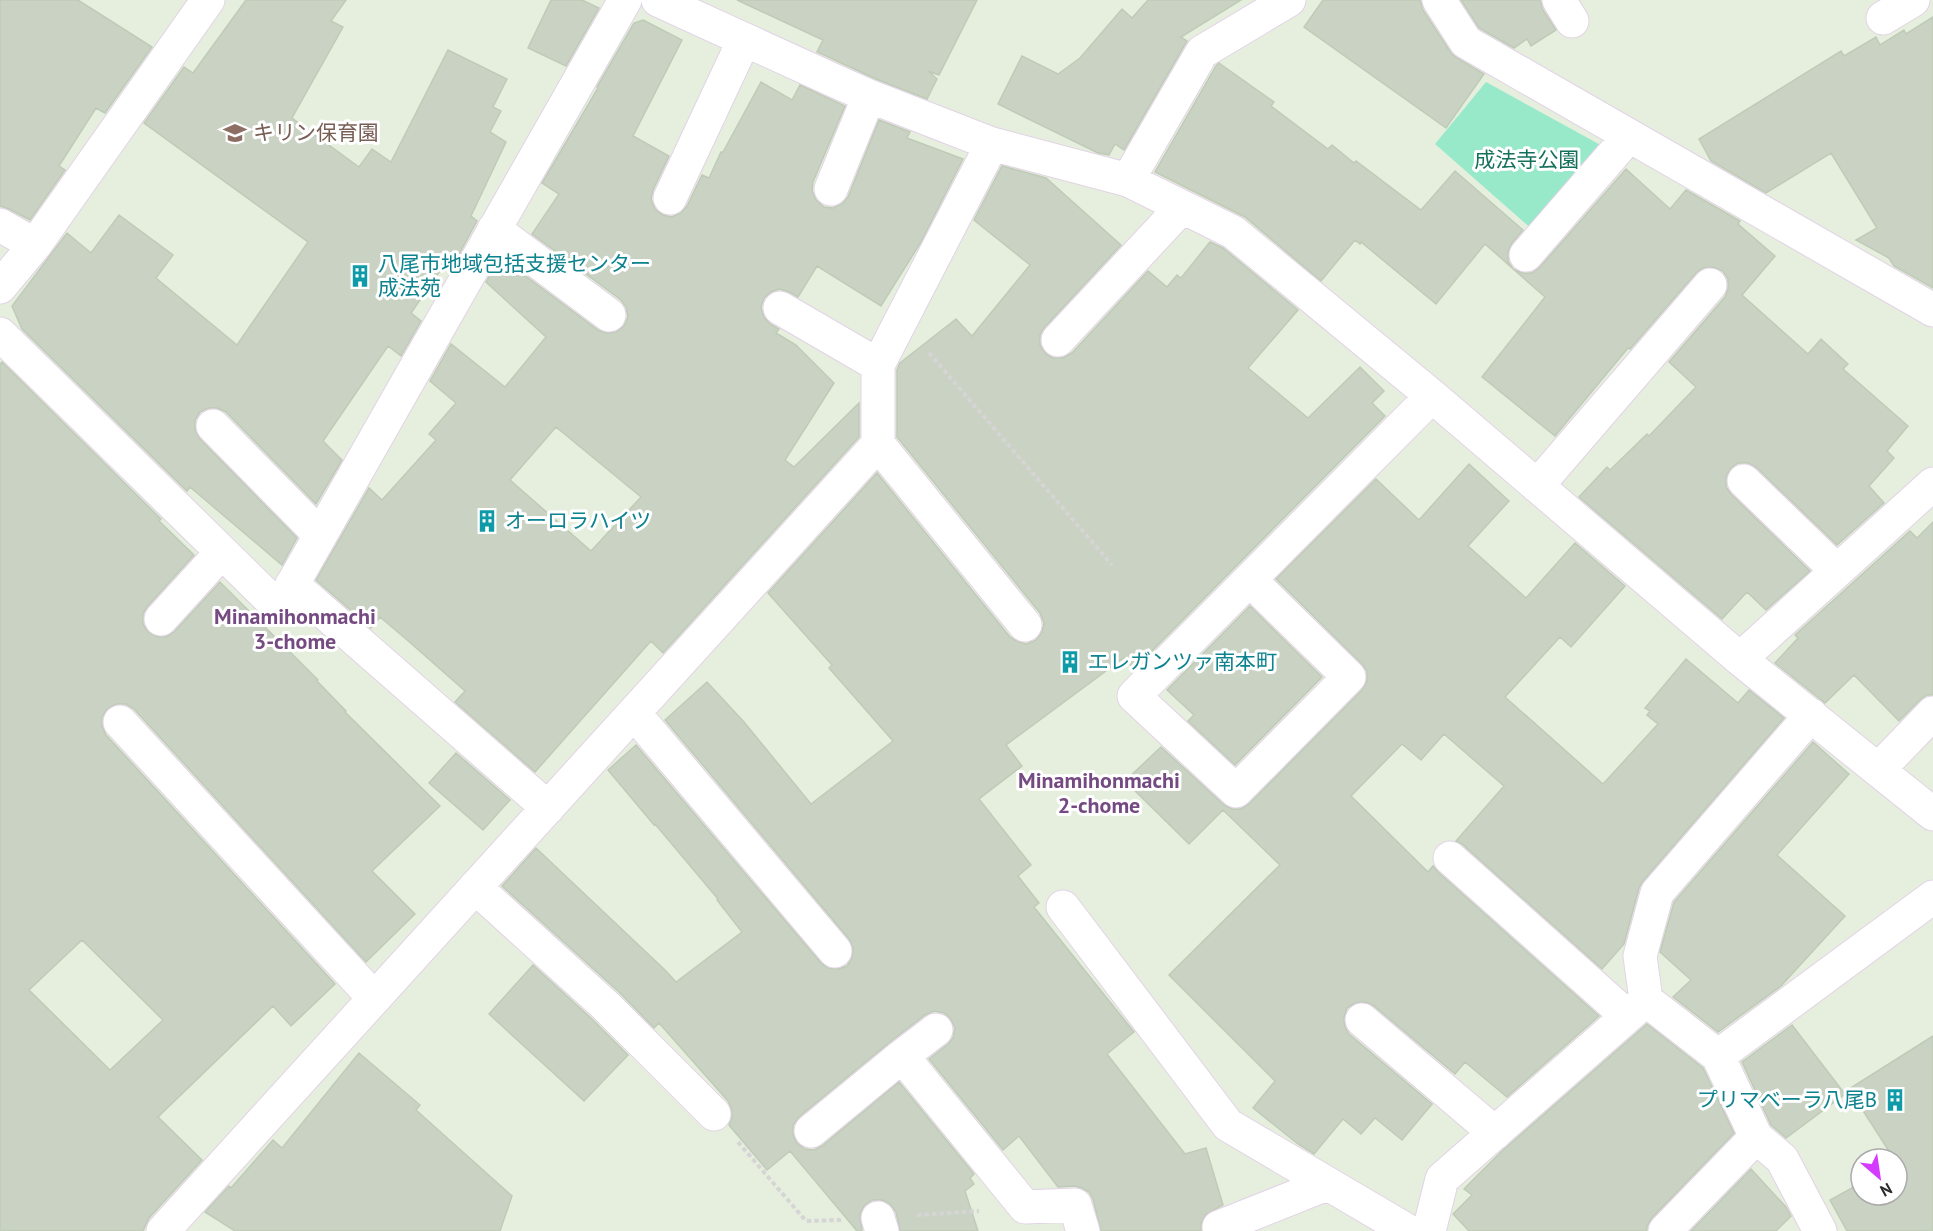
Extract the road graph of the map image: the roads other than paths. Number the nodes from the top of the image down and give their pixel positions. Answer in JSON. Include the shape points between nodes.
{"nodes":[{"id":1,"x":208,"y":0,"type":"edge"},
{"id":2,"x":625,"y":0,"type":"edge"},
{"id":3,"x":658,"y":0,"type":"edge"},
{"id":4,"x":1289,"y":0,"type":"edge"},
{"id":5,"x":1438,"y":0,"type":"edge"},
{"id":6,"x":1914,"y":0,"type":"edge"},
{"id":7,"x":1883,"y":18,"type":"dead end"},
{"id":8,"x":744,"y":40,"type":"junction"},
{"id":9,"x":869,"y":96,"type":"junction"},
{"id":10,"x":1629,"y":136,"type":"junction"},
{"id":11,"x":992,"y":144,"type":"junction"},
{"id":12,"x":1128,"y":180,"type":"junction"},
{"id":13,"x":831,"y":189,"type":"dead end"},
{"id":14,"x":670,"y":198,"type":"dead end"},
{"id":15,"x":1182,"y":207,"type":"junction"},
{"id":16,"x":0,"y":225,"type":"edge"},
{"id":17,"x":494,"y":229,"type":"junction"},
{"id":18,"x":35,"y":245,"type":"junction"},
{"id":19,"x":1526,"y":255,"type":"dead end"},
{"id":20,"x":1710,"y":285,"type":"dead end"},
{"id":21,"x":0,"y":287,"type":"edge"},
{"id":22,"x":780,"y":308,"type":"dead end"},
{"id":23,"x":1933,"y":310,"type":"edge"},
{"id":24,"x":609,"y":315,"type":"dead end"},
{"id":25,"x":0,"y":334,"type":"edge"},
{"id":26,"x":1058,"y":340,"type":"dead end"},
{"id":27,"x":878,"y":365,"type":"junction"},
{"id":28,"x":1432,"y":396,"type":"junction"},
{"id":29,"x":213,"y":426,"type":"dead end"},
{"id":30,"x":878,"y":444,"type":"junction"},
{"id":31,"x":1744,"y":481,"type":"dead end"},
{"id":32,"x":1933,"y":484,"type":"edge"},
{"id":33,"x":1537,"y":486,"type":"junction"},
{"id":34,"x":320,"y":535,"type":"junction"},
{"id":35,"x":222,"y":552,"type":"junction"},
{"id":36,"x":1837,"y":571,"type":"junction"},
{"id":37,"x":1250,"y":580,"type":"junction"},
{"id":38,"x":292,"y":584,"type":"junction"},
{"id":39,"x":161,"y":619,"type":"dead end"},
{"id":40,"x":1025,"y":625,"type":"dead end"},
{"id":41,"x":1740,"y":659,"type":"junction"},
{"id":42,"x":634,"y":713,"type":"junction"},
{"id":43,"x":1933,"y":713,"type":"edge"},
{"id":44,"x":1811,"y":715,"type":"junction"},
{"id":45,"x":120,"y":722,"type":"dead end"},
{"id":46,"x":1878,"y":770,"type":"junction"},
{"id":47,"x":548,"y":808,"type":"junction"},
{"id":48,"x":1933,"y":814,"type":"edge"},
{"id":49,"x":1450,"y":858,"type":"dead end"},
{"id":50,"x":475,"y":887,"type":"junction"},
{"id":51,"x":1933,"y":897,"type":"edge"},
{"id":52,"x":1063,"y":907,"type":"dead end"},
{"id":53,"x":835,"y":951,"type":"dead end"},
{"id":54,"x":374,"y":998,"type":"junction"},
{"id":55,"x":1636,"y":1008,"type":"junction"},
{"id":56,"x":1362,"y":1020,"type":"dead end"},
{"id":57,"x":936,"y":1030,"type":"dead end"},
{"id":58,"x":902,"y":1056,"type":"junction"},
{"id":59,"x":1718,"y":1056,"type":"junction"},
{"id":60,"x":714,"y":1114,"type":"dead end"},
{"id":61,"x":811,"y":1131,"type":"dead end"},
{"id":62,"x":1495,"y":1132,"type":"junction"},
{"id":63,"x":1756,"y":1137,"type":"junction"},
{"id":64,"x":1327,"y":1184,"type":"junction"},
{"id":65,"x":176,"y":1227,"type":"edge"},
{"id":66,"x":1219,"y":1227,"type":"dead end"},
{"id":67,"x":1083,"y":1231,"type":"edge"},
{"id":68,"x":1408,"y":1231,"type":"edge"},
{"id":69,"x":1430,"y":1231,"type":"edge"},
{"id":70,"x":1665,"y":1231,"type":"edge"},
{"id":71,"x":1820,"y":1231,"type":"edge"}],
"edges":[{"from":1,"to":18,"type":"street"},
{"from":2,"to":17,"type":"street"},
{"from":3,"to":8,"type":"street"},
{"from":4,"to":12,"type":"street","via":[[1202,52]]},
{"from":5,"to":10,"type":"street","via":[[1466,42]]},
{"from":6,"to":7,"type":"street"},
{"from":8,"to":9,"type":"street"},
{"from":8,"to":14,"type":"street"},
{"from":9,"to":11,"type":"street"},
{"from":9,"to":13,"type":"street"},
{"from":10,"to":19,"type":"street"},
{"from":10,"to":23,"type":"street"},
{"from":11,"to":12,"type":"street"},
{"from":11,"to":27,"type":"street"},
{"from":12,"to":15,"type":"street"},
{"from":15,"to":26,"type":"street"},
{"from":15,"to":28,"type":"street","via":[[1233,232]]},
{"from":16,"to":18,"type":"street"},
{"from":17,"to":24,"type":"street"},
{"from":17,"to":34,"type":"street"},
{"from":18,"to":21,"type":"street"},
{"from":20,"to":33,"type":"street"},
{"from":22,"to":27,"type":"street"},
{"from":25,"to":35,"type":"street"},
{"from":27,"to":30,"type":"street"},
{"from":28,"to":33,"type":"street"},
{"from":28,"to":37,"type":"street"},
{"from":29,"to":34,"type":"street"},
{"from":30,"to":40,"type":"street"},
{"from":30,"to":42,"type":"street"},
{"from":31,"to":36,"type":"street"},
{"from":32,"to":36,"type":"street"},
{"from":33,"to":41,"type":"street"},
{"from":34,"to":38,"type":"street"},
{"from":35,"to":38,"type":"street","via":[[279,608]]},
{"from":35,"to":39,"type":"street"},
{"from":36,"to":41,"type":"street"},
{"from":37,"to":37,"type":"street","via":[[1134,696],[1236,791],[1348,677]]},
{"from":38,"to":47,"type":"street"},
{"from":41,"to":44,"type":"street"},
{"from":42,"to":47,"type":"street"},
{"from":42,"to":53,"type":"street"},
{"from":43,"to":46,"type":"street"},
{"from":44,"to":46,"type":"street"},
{"from":44,"to":55,"type":"street","via":[[1657,893],[1640,956]]},
{"from":45,"to":54,"type":"street"},
{"from":46,"to":48,"type":"street"},
{"from":47,"to":50,"type":"street"},
{"from":49,"to":55,"type":"street"},
{"from":50,"to":54,"type":"street"},
{"from":50,"to":60,"type":"street","via":[[606,1006]]},
{"from":51,"to":59,"type":"street"},
{"from":52,"to":64,"type":"street","via":[[1228,1125]]},
{"from":54,"to":65,"type":"street"},
{"from":55,"to":59,"type":"street"},
{"from":55,"to":62,"type":"street"},
{"from":56,"to":62,"type":"street"},
{"from":57,"to":58,"type":"street"},
{"from":58,"to":61,"type":"street"},
{"from":58,"to":67,"type":"street","via":[[1025,1207],[1075,1205]]},
{"from":59,"to":63,"type":"street"},
{"from":62,"to":69,"type":"street","via":[[1442,1179]]},
{"from":63,"to":70,"type":"street"},
{"from":63,"to":71,"type":"street","via":[[1782,1159]]},
{"from":64,"to":66,"type":"street"},
{"from":64,"to":68,"type":"street"}]}
